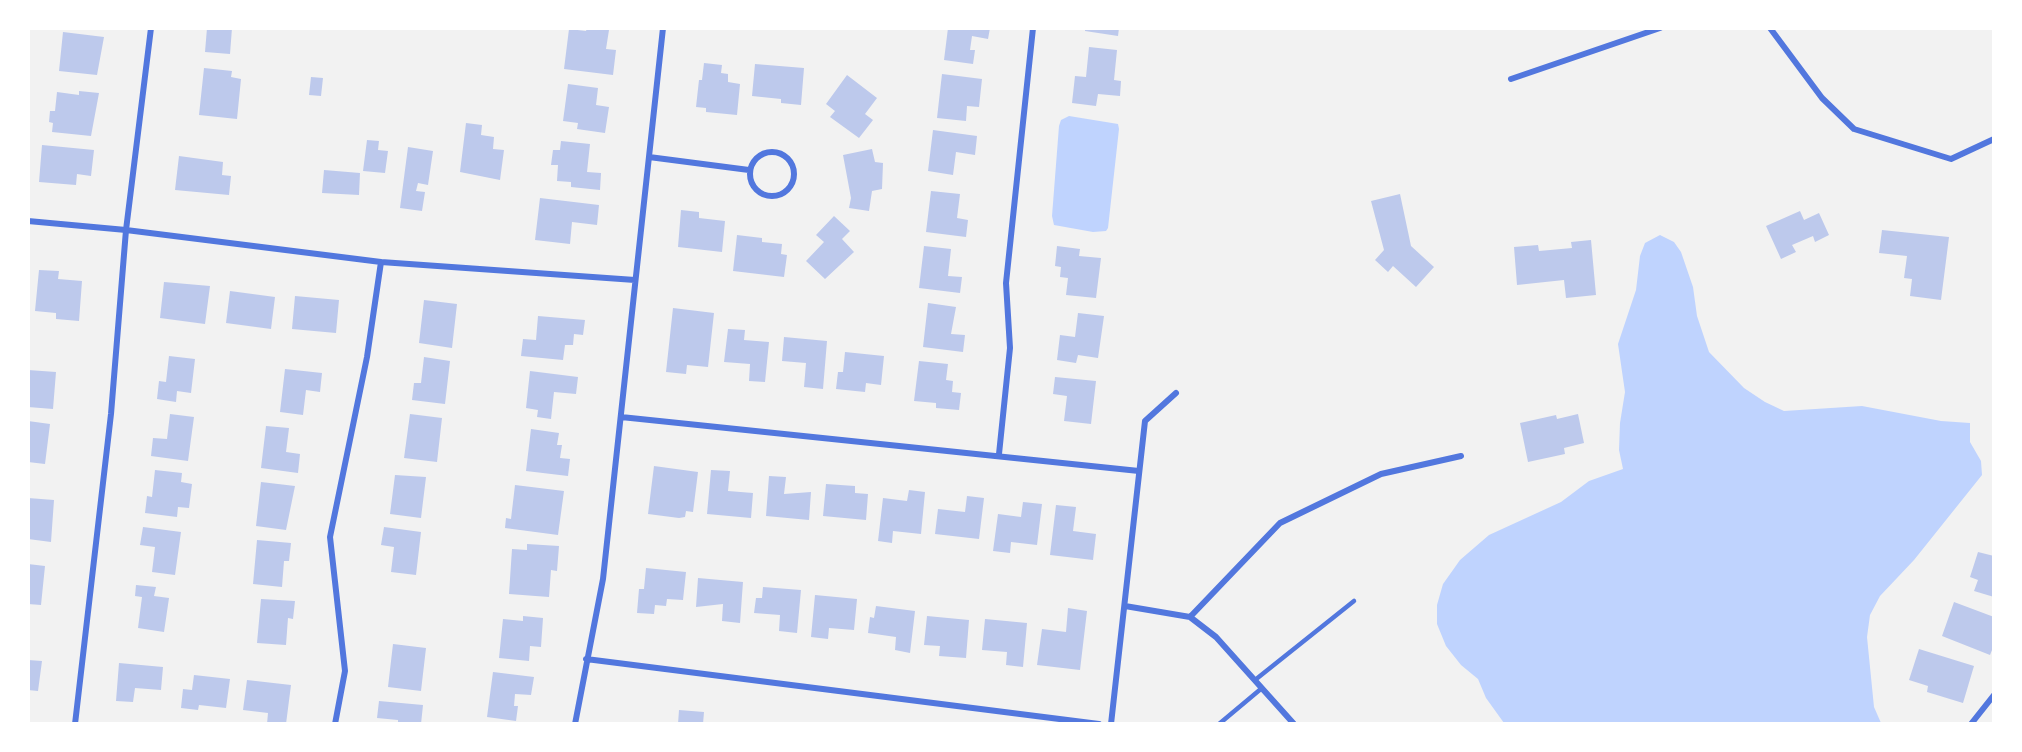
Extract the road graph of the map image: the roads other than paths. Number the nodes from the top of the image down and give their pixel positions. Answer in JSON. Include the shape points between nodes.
{"nodes":[{"id":1,"x":151,"y":28,"type":"edge"},
{"id":2,"x":663,"y":28,"type":"edge"},
{"id":3,"x":1034,"y":28,"type":"edge"},
{"id":4,"x":1660,"y":28,"type":"edge"},
{"id":5,"x":1770,"y":28,"type":"edge"},
{"id":6,"x":1511,"y":79,"type":"dead end"},
{"id":7,"x":1994,"y":139,"type":"edge"},
{"id":8,"x":649,"y":157,"type":"junction"},
{"id":9,"x":749,"y":170,"type":"junction"},
{"id":10,"x":28,"y":221,"type":"edge"},
{"id":11,"x":126,"y":230,"type":"junction"},
{"id":12,"x":381,"y":261,"type":"junction"},
{"id":13,"x":635,"y":280,"type":"junction"},
{"id":14,"x":1176,"y":393,"type":"dead end"},
{"id":15,"x":621,"y":417,"type":"junction"},
{"id":16,"x":999,"y":454,"type":"junction"},
{"id":17,"x":1461,"y":456,"type":"dead end"},
{"id":18,"x":1139,"y":471,"type":"junction"},
{"id":19,"x":1354,"y":601,"type":"dead end"},
{"id":20,"x":1125,"y":606,"type":"junction"},
{"id":21,"x":1190,"y":617,"type":"junction"},
{"id":22,"x":586,"y":659,"type":"junction"},
{"id":23,"x":1255,"y":680,"type":"junction"},
{"id":24,"x":1262,"y":688,"type":"junction"},
{"id":25,"x":1994,"y":696,"type":"edge"},
{"id":26,"x":75,"y":723,"type":"edge"},
{"id":27,"x":335,"y":723,"type":"edge"},
{"id":28,"x":575,"y":723,"type":"edge"},
{"id":29,"x":1099,"y":723,"type":"edge"},
{"id":30,"x":1111,"y":723,"type":"edge"},
{"id":31,"x":1219,"y":723,"type":"edge"},
{"id":32,"x":1294,"y":723,"type":"edge"},
{"id":33,"x":1971,"y":723,"type":"edge"}],
"edges":[{"from":1,"to":11,"type":"street"},
{"from":2,"to":8,"type":"street"},
{"from":3,"to":16,"type":"street","via":[[1006,283],[1010,348]]},
{"from":4,"to":6,"type":"street"},
{"from":5,"to":7,"type":"street","via":[[1822,98],[1854,129],[1951,159]]},
{"from":8,"to":9,"type":"street"},
{"from":8,"to":13,"type":"street"},
{"from":9,"to":9,"type":"street","via":[[754,187],[769,196],[786,192],[794,177],[790,160],[775,151],[758,156]]},
{"from":10,"to":11,"type":"street"},
{"from":11,"to":12,"type":"street"},
{"from":11,"to":26,"type":"street","via":[[111,414]]},
{"from":12,"to":13,"type":"street"},
{"from":12,"to":27,"type":"street","via":[[367,357],[330,537],[345,671]]},
{"from":13,"to":15,"type":"street"},
{"from":14,"to":18,"type":"street","via":[[1145,421]]},
{"from":15,"to":16,"type":"street"},
{"from":15,"to":22,"type":"street","via":[[603,579]]},
{"from":16,"to":18,"type":"street"},
{"from":17,"to":21,"type":"street","via":[[1381,474],[1280,523]]},
{"from":18,"to":20,"type":"street"},
{"from":19,"to":23,"type":"lane"},
{"from":20,"to":21,"type":"street"},
{"from":20,"to":30,"type":"street"},
{"from":21,"to":23,"type":"street","via":[[1216,637]]},
{"from":22,"to":28,"type":"street"},
{"from":22,"to":29,"type":"street"},
{"from":23,"to":24,"type":"street"},
{"from":24,"to":31,"type":"lane"},
{"from":24,"to":32,"type":"street"},
{"from":25,"to":33,"type":"street"}]}
